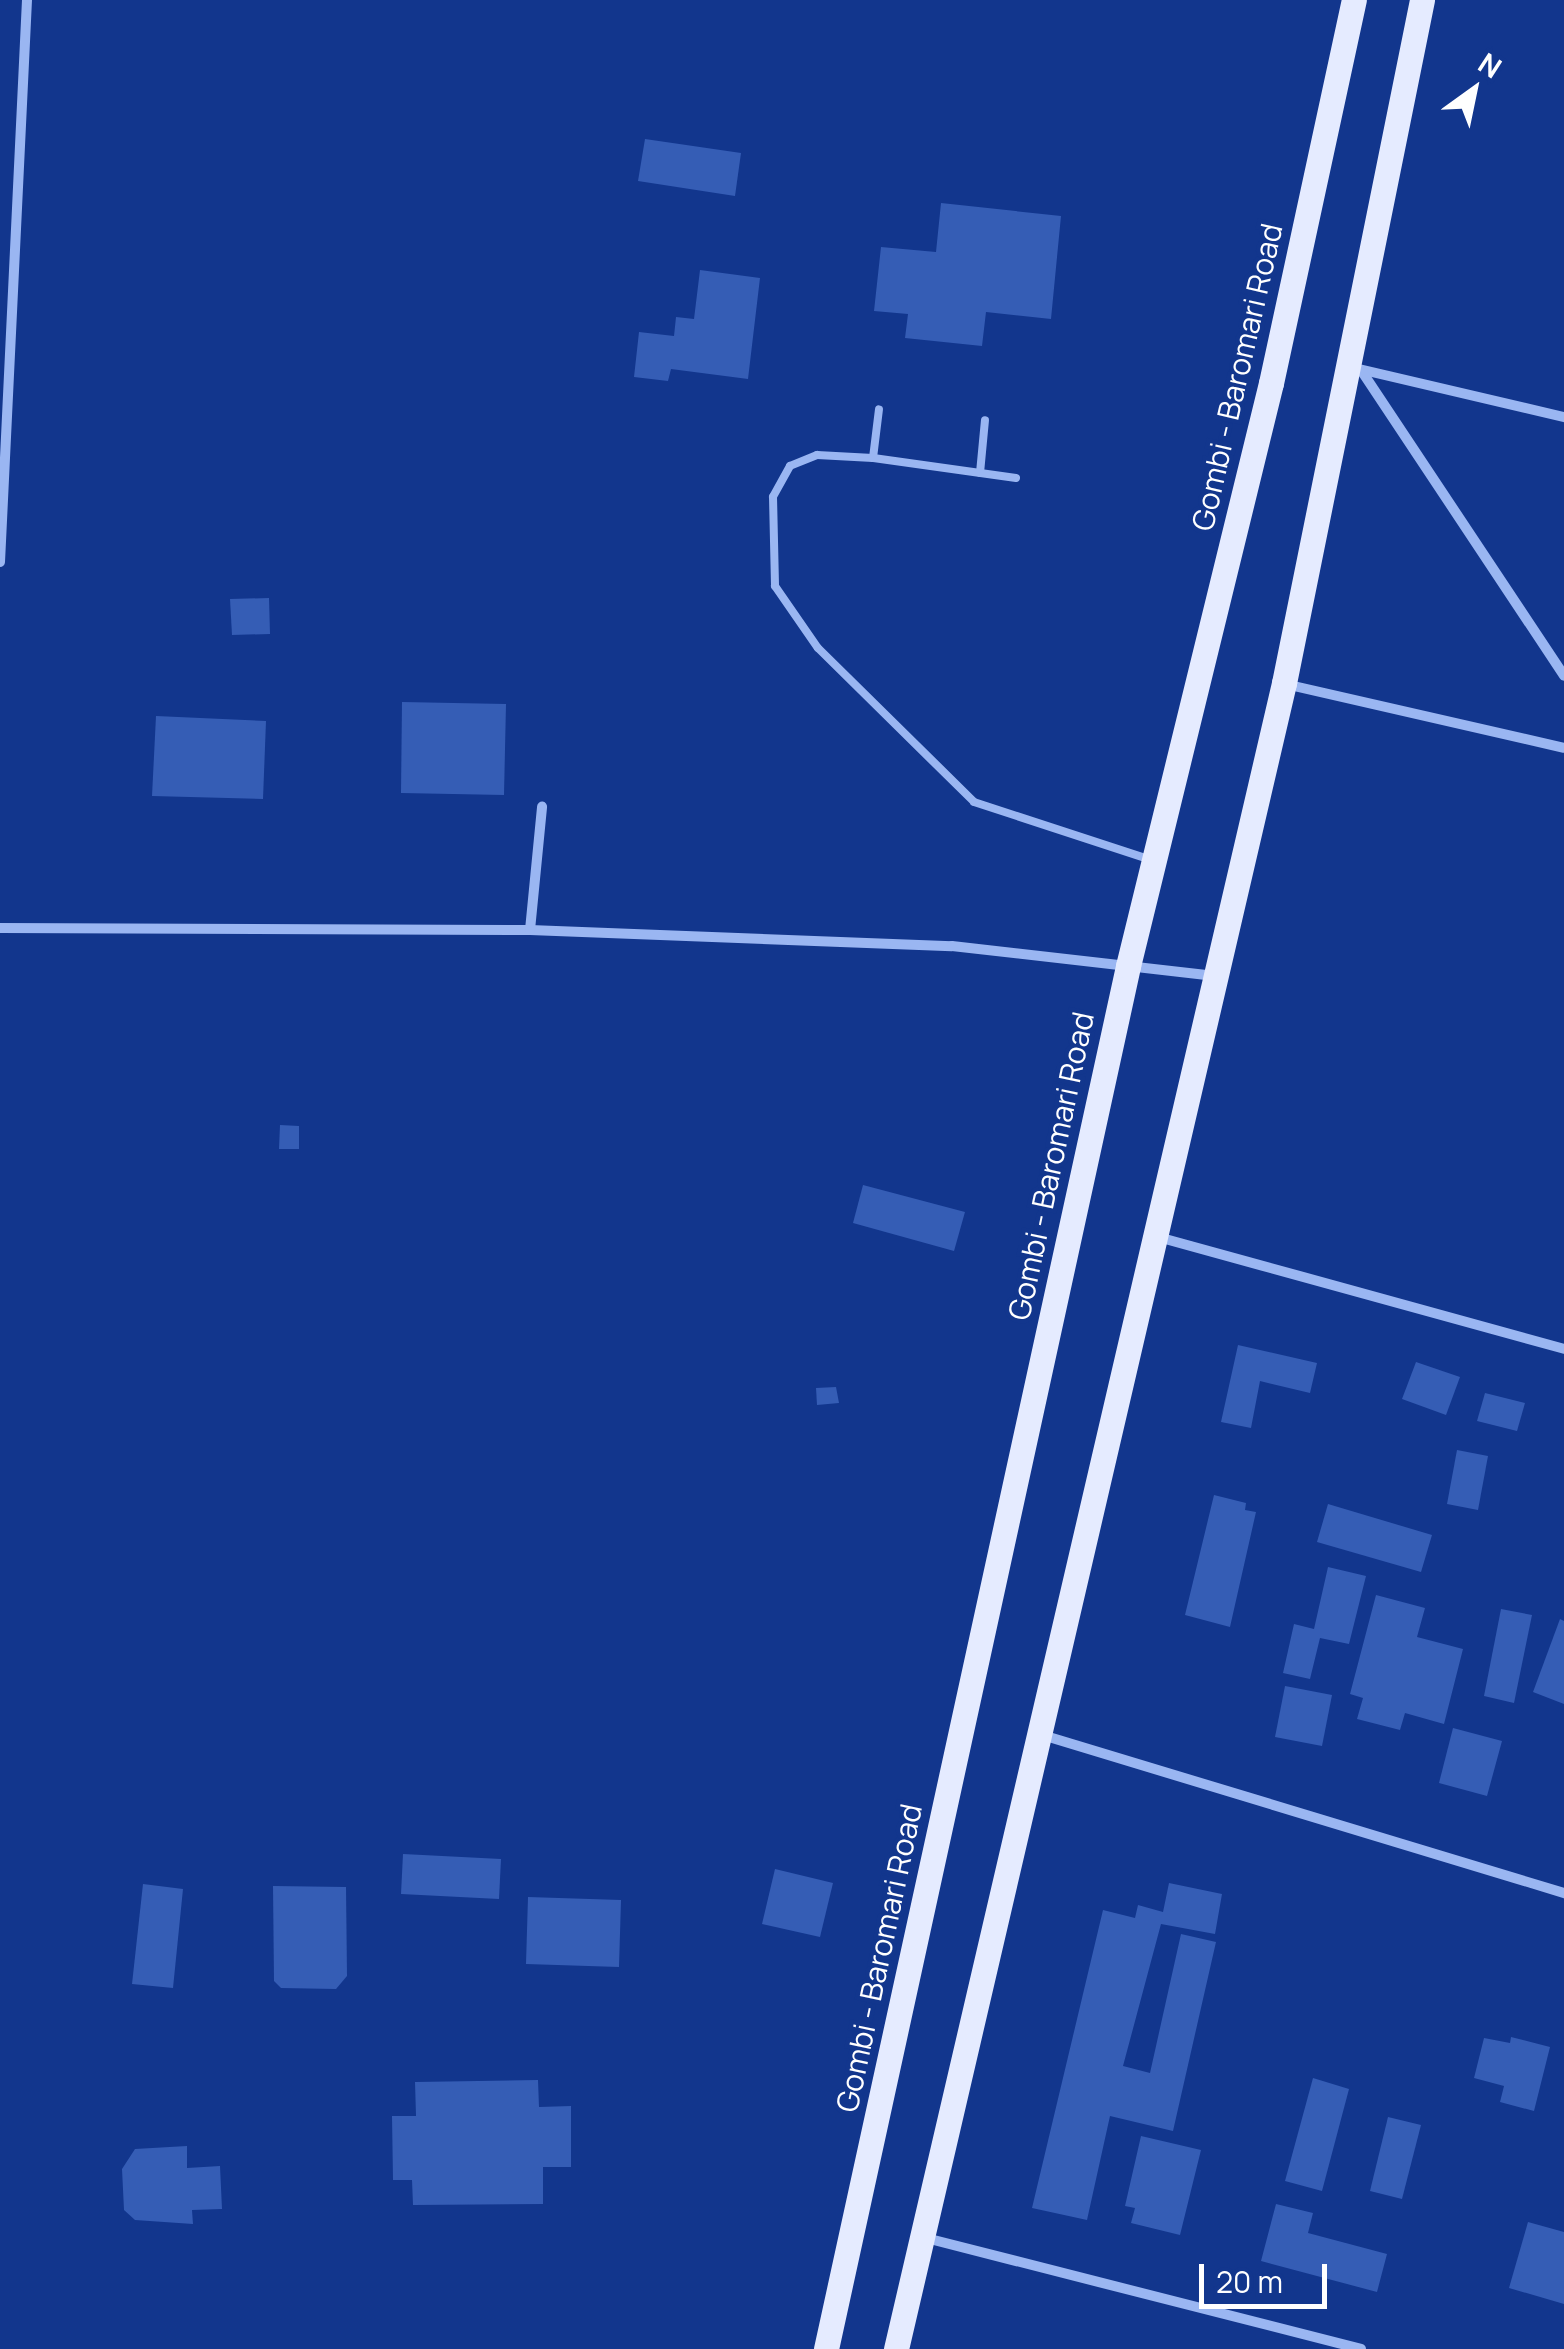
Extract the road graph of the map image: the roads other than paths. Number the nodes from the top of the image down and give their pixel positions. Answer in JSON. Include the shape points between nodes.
{"nodes":[{"id":1,"x":27,"y":0,"type":"edge"},
{"id":2,"x":1354,"y":0,"type":"edge"},
{"id":3,"x":1422,"y":0,"type":"edge"},
{"id":4,"x":1354,"y":368,"type":"junction"},
{"id":5,"x":879,"y":410,"type":"dead end"},
{"id":6,"x":1564,"y":417,"type":"edge"},
{"id":7,"x":985,"y":420,"type":"dead end"},
{"id":8,"x":873,"y":458,"type":"junction"},
{"id":9,"x":980,"y":473,"type":"junction"},
{"id":10,"x":1016,"y":478,"type":"dead end"},
{"id":11,"x":0,"y":562,"type":"edge"},
{"id":12,"x":1564,"y":676,"type":"edge"},
{"id":13,"x":1284,"y":683,"type":"junction"},
{"id":14,"x":1564,"y":748,"type":"edge"},
{"id":15,"x":542,"y":806,"type":"dead end"},
{"id":16,"x":1153,"y":860,"type":"junction"},
{"id":17,"x":0,"y":928,"type":"edge"},
{"id":18,"x":530,"y":930,"type":"junction"},
{"id":19,"x":1128,"y":966,"type":"junction"},
{"id":20,"x":1217,"y":976,"type":"junction"},
{"id":21,"x":1158,"y":1237,"type":"junction"},
{"id":22,"x":1564,"y":1349,"type":"edge"},
{"id":23,"x":1035,"y":1732,"type":"junction"},
{"id":24,"x":1564,"y":1893,"type":"edge"},
{"id":25,"x":922,"y":2237,"type":"junction"},
{"id":26,"x":826,"y":2349,"type":"edge"},
{"id":27,"x":896,"y":2349,"type":"edge"},
{"id":28,"x":1362,"y":2349,"type":"edge"}],
"edges":[{"from":1,"to":11,"type":"street"},
{"from":2,"to":16,"type":"main road","name":"Gombi - Baromari Road","via":[[1271,383]]},
{"from":3,"to":4,"type":"main road"},
{"from":4,"to":6,"type":"street"},
{"from":4,"to":12,"type":"street"},
{"from":4,"to":13,"type":"main road"},
{"from":5,"to":8,"type":"lane"},
{"from":7,"to":9,"type":"lane"},
{"from":8,"to":9,"type":"lane"},
{"from":8,"to":16,"type":"lane","via":[[817,455],[790,466],[774,497],[775,586],[808,633],[974,802]]},
{"from":9,"to":10,"type":"lane"},
{"from":13,"to":14,"type":"street"},
{"from":13,"to":20,"type":"main road"},
{"from":15,"to":18,"type":"street"},
{"from":16,"to":19,"type":"main road","name":"Gombi - Baromari Road"},
{"from":17,"to":18,"type":"street"},
{"from":18,"to":19,"type":"street","via":[[952,946]]},
{"from":19,"to":20,"type":"street"},
{"from":19,"to":26,"type":"main road","name":"Gombi - Baromari Road"},
{"from":20,"to":21,"type":"main road"},
{"from":21,"to":22,"type":"street"},
{"from":21,"to":23,"type":"main road"},
{"from":23,"to":24,"type":"street"},
{"from":23,"to":25,"type":"main road"},
{"from":25,"to":27,"type":"main road"},
{"from":25,"to":28,"type":"street"}]}
